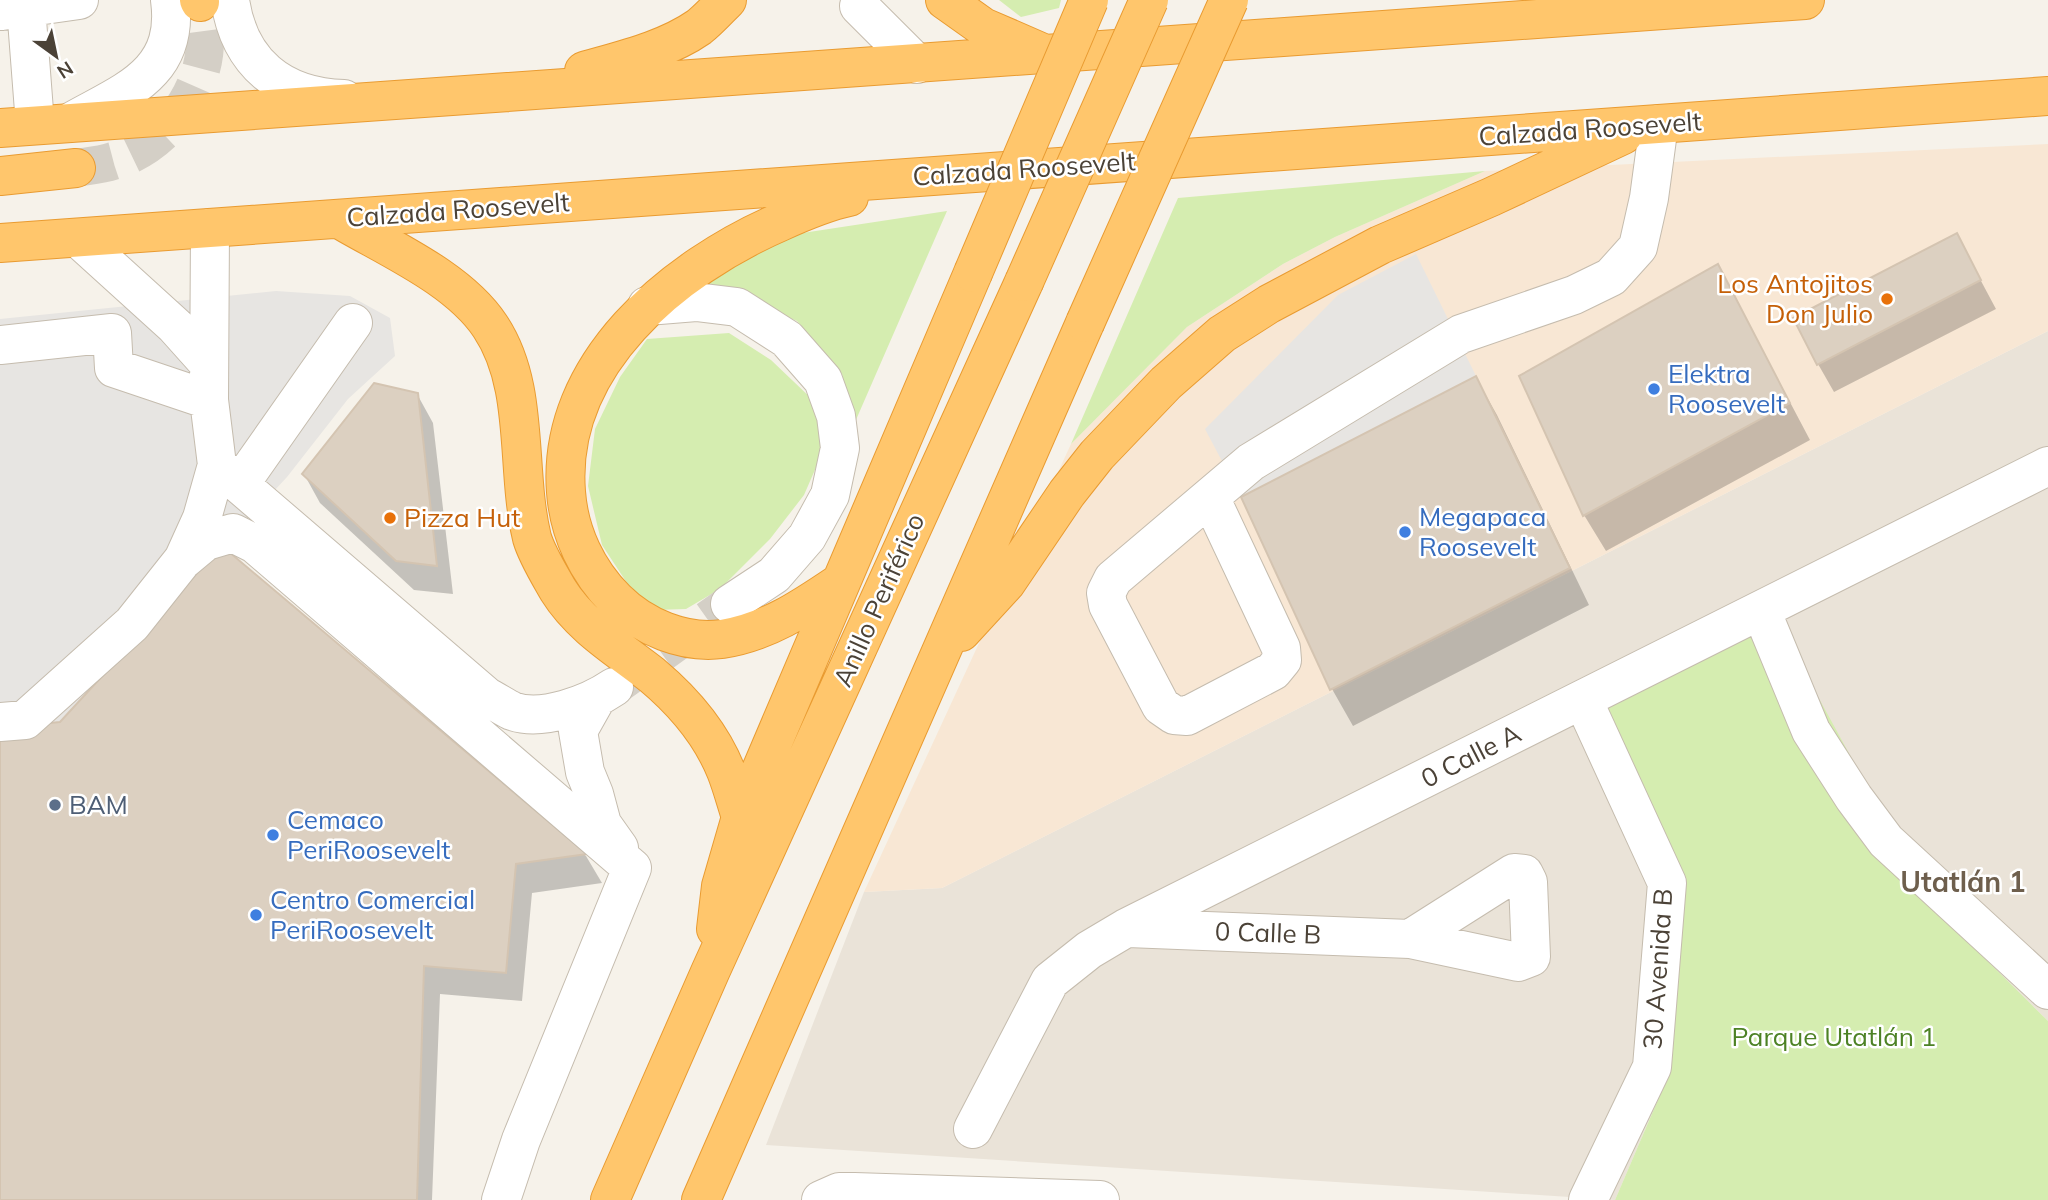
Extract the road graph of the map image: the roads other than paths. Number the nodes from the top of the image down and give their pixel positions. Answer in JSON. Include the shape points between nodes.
{"nodes":[{"id":1,"x":79,"y":0,"type":"edge"},
{"id":2,"x":200,"y":0,"type":"edge"},
{"id":3,"x":727,"y":0,"type":"edge"},
{"id":4,"x":945,"y":0,"type":"edge"},
{"id":5,"x":1089,"y":0,"type":"edge"},
{"id":6,"x":1149,"y":0,"type":"edge"},
{"id":7,"x":1228,"y":0,"type":"edge"},
{"id":8,"x":1523,"y":0,"type":"edge"},
{"id":9,"x":1805,"y":0,"type":"edge"},
{"id":10,"x":859,"y":6,"type":"dead end"},
{"id":11,"x":13,"y":9,"type":"edge"},
{"id":12,"x":1484,"y":23,"type":"junction"},
{"id":13,"x":1048,"y":55,"type":"junction"},
{"id":14,"x":918,"y":64,"type":"junction"},
{"id":15,"x":514,"y":91,"type":"junction"},
{"id":16,"x":2048,"y":96,"type":"edge"},
{"id":17,"x":391,"y":100,"type":"junction"},
{"id":18,"x":1651,"y":124,"type":"junction"},
{"id":19,"x":35,"y":125,"type":"edge"},
{"id":20,"x":76,"y":168,"type":"tunnel mouth"},
{"id":21,"x":960,"y":174,"type":"junction"},
{"id":22,"x":0,"y":176,"type":"edge"},
{"id":23,"x":339,"y":219,"type":"junction"},
{"id":24,"x":210,"y":228,"type":"junction"},
{"id":25,"x":78,"y":238,"type":"junction"},
{"id":26,"x":0,"y":243,"type":"edge"},
{"id":27,"x":648,"y":306,"type":"junction"},
{"id":28,"x":354,"y":323,"type":"dead end"},
{"id":29,"x":0,"y":345,"type":"edge"},
{"id":30,"x":209,"y":382,"type":"junction"},
{"id":31,"x":2048,"y":466,"type":"edge"},
{"id":32,"x":228,"y":474,"type":"junction"},
{"id":33,"x":1210,"y":496,"type":"junction"},
{"id":34,"x":182,"y":561,"type":"junction"},
{"id":35,"x":841,"y":582,"type":"junction"},
{"id":36,"x":730,"y":604,"type":"tunnel mouth"},
{"id":37,"x":1761,"y":610,"type":"junction"},
{"id":38,"x":938,"y":657,"type":"junction"},
{"id":39,"x":1583,"y":700,"type":"junction"},
{"id":40,"x":0,"y":722,"type":"edge"},
{"id":41,"x":741,"y":817,"type":"junction"},
{"id":42,"x":632,"y":868,"type":"junction"},
{"id":43,"x":1126,"y":928,"type":"junction"},
{"id":44,"x":1410,"y":939,"type":"dead end"},
{"id":45,"x":711,"y":970,"type":"junction"},
{"id":46,"x":2048,"y":990,"type":"edge"},
{"id":47,"x":973,"y":1129,"type":"dead end"},
{"id":48,"x":823,"y":1198,"type":"edge"},
{"id":49,"x":501,"y":1200,"type":"edge"},
{"id":50,"x":610,"y":1200,"type":"edge"},
{"id":51,"x":701,"y":1200,"type":"edge"},
{"id":52,"x":1100,"y":1200,"type":"edge"},
{"id":53,"x":1588,"y":1200,"type":"edge"}],
"edges":[{"from":1,"to":11,"type":"street"},
{"from":2,"to":17,"type":"street","via":[[238,34],[260,67],[284,85],[321,98]]},
{"from":2,"to":19,"type":"street","via":[[169,34],[159,63],[134,87]]},
{"from":3,"to":15,"type":"highway","via":[[698,27],[650,50]]},
{"from":4,"to":13,"type":"highway","via":[[983,27]]},
{"from":5,"to":35,"type":"highway","bridge":true},
{"from":6,"to":45,"type":"highway","name":"Anillo Periférico","bridge":true},
{"from":7,"to":38,"type":"highway","bridge":true},
{"from":8,"to":12,"type":"highway"},
{"from":9,"to":12,"type":"highway"},
{"from":10,"to":14,"type":"street"},
{"from":11,"to":19,"type":"street"},
{"from":12,"to":13,"type":"highway"},
{"from":13,"to":14,"type":"highway"},
{"from":14,"to":15,"type":"highway"},
{"from":15,"to":17,"type":"highway"},
{"from":16,"to":18,"type":"highway","name":"Calzada Roosevelt"},
{"from":17,"to":19,"type":"highway"},
{"from":18,"to":21,"type":"highway","name":"Calzada Roosevelt"},
{"from":18,"to":33,"type":"street","via":[[1649,198],[1638,247],[1611,277],[1574,295],[1461,334],[1251,462]]},
{"from":18,"to":38,"type":"highway","via":[[1380,245],[1222,334],[1097,455],[1006,583]]},
{"from":20,"to":22,"type":"highway"},
{"from":21,"to":23,"type":"highway","name":"Calzada Roosevelt"},
{"from":21,"to":27,"type":"highway","via":[[843,198],[802,212],[723,249]]},
{"from":23,"to":24,"type":"highway","name":"Calzada Roosevelt"},
{"from":23,"to":41,"type":"highway","via":[[446,282],[489,324],[514,380],[526,505],[533,541],[544,563],[577,615],[654,677],[695,719],[726,771]]},
{"from":24,"to":25,"type":"highway","name":"Calzada Roosevelt"},
{"from":24,"to":30,"type":"street"},
{"from":25,"to":26,"type":"highway","name":"Calzada Roosevelt"},
{"from":25,"to":30,"type":"street","via":[[175,326]]},
{"from":27,"to":35,"type":"highway","via":[[595,373],[572,427],[566,456],[572,528],[593,572],[640,620],[696,639],[721,639],[775,623]]},
{"from":27,"to":36,"type":"street","via":[[696,302],[737,307],[787,339],[823,380],[836,416],[840,448],[830,495],[807,537],[774,575]]},
{"from":28,"to":32,"type":"street"},
{"from":29,"to":30,"type":"street","via":[[112,333],[114,368]]},
{"from":30,"to":32,"type":"street"},
{"from":31,"to":37,"type":"street","name":"0 Calle A"},
{"from":32,"to":34,"type":"street"},
{"from":32,"to":42,"type":"street","via":[[487,697],[514,712],[551,713],[605,693],[578,731],[602,824]]},
{"from":33,"to":33,"type":"street","via":[[1282,648],[1282,660],[1273,671],[1187,716],[1174,715],[1161,706],[1106,593],[1113,579]]},
{"from":34,"to":40,"type":"street","via":[[132,624],[24,720]]},
{"from":34,"to":42,"type":"street","via":[[206,541],[233,533],[255,544]]},
{"from":35,"to":41,"type":"highway"},
{"from":37,"to":39,"type":"street","name":"0 Calle A"},
{"from":37,"to":46,"type":"street","via":[[1811,731],[1886,841]]},
{"from":38,"to":51,"type":"highway"},
{"from":39,"to":43,"type":"street","name":"0 Calle A"},
{"from":39,"to":53,"type":"street","name":"30 Avenida B","via":[[1667,883],[1652,1067]]},
{"from":41,"to":45,"type":"highway","via":[[721,886]]},
{"from":42,"to":49,"type":"street"},
{"from":43,"to":44,"type":"street","name":"0 Calle B"},
{"from":43,"to":47,"type":"street","name":"0 Calle A","via":[[1050,981]]},
{"from":45,"to":50,"type":"highway","name":"Anillo Periférico"},
{"from":48,"to":52,"type":"street","via":[[854,1192]]}]}
